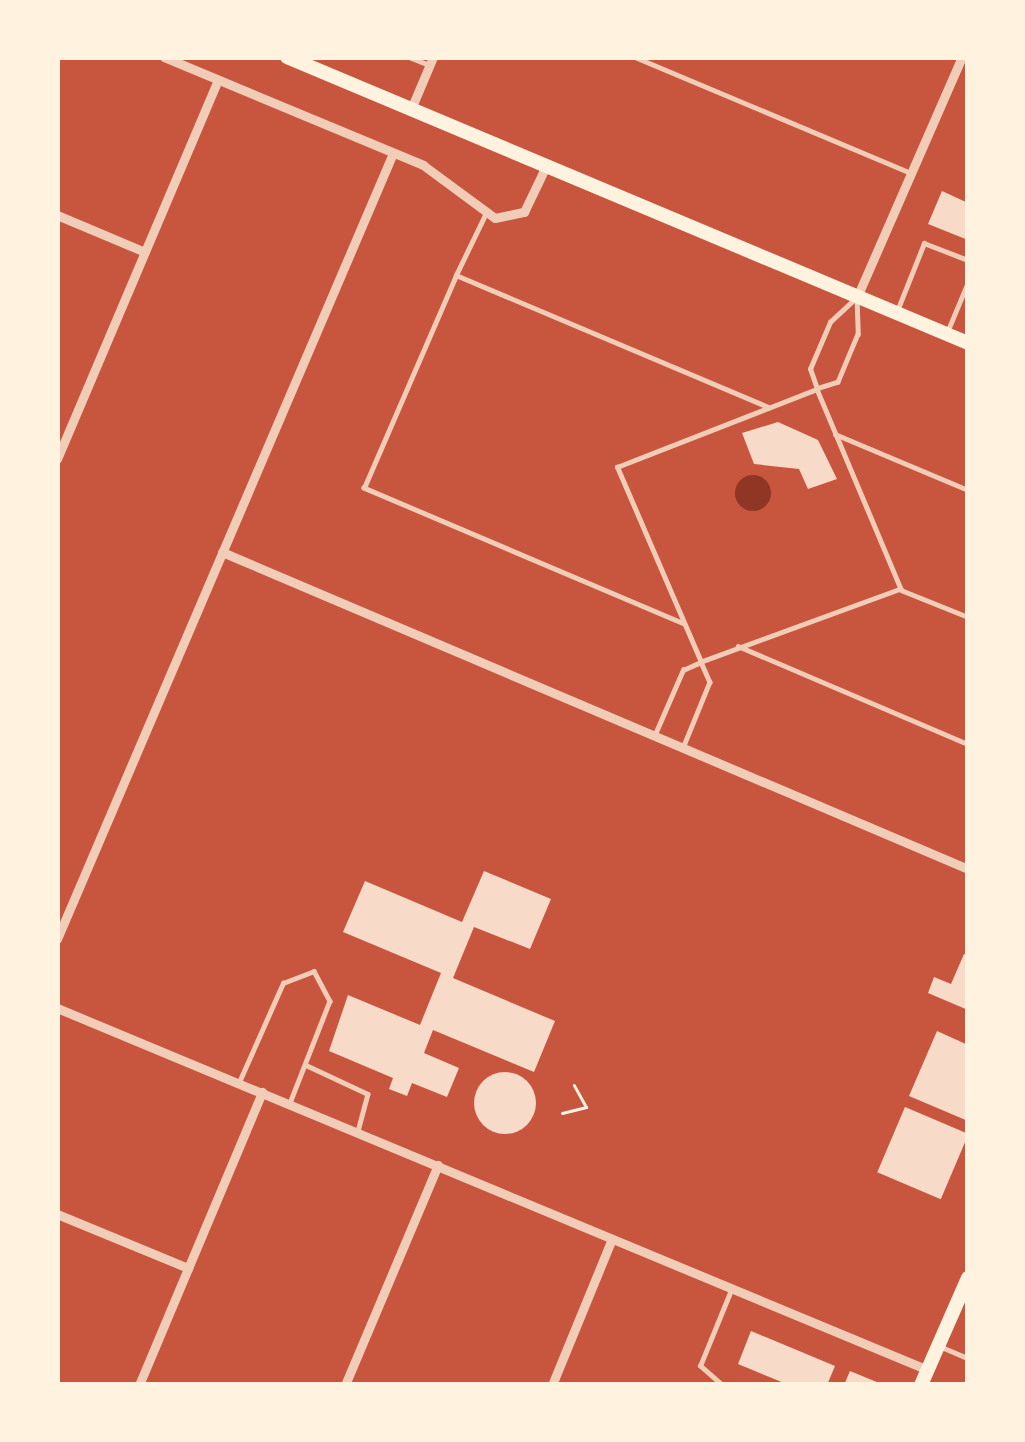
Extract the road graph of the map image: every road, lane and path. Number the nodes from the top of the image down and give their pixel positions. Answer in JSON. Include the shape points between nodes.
{"nodes":[{"id":1,"x":164,"y":57,"type":"edge"},
{"id":2,"x":287,"y":57,"type":"edge"},
{"id":3,"x":409,"y":57,"type":"edge"},
{"id":4,"x":635,"y":57,"type":"edge"},
{"id":5,"x":943,"y":57,"type":"edge"},
{"id":6,"x":959,"y":60,"type":"edge"},
{"id":7,"x":431,"y":61,"type":"edge"},
{"id":8,"x":218,"y":80,"type":"junction"},
{"id":9,"x":411,"y":109,"type":"junction"},
{"id":10,"x":393,"y":153,"type":"junction"},
{"id":11,"x":546,"y":166,"type":"junction"},
{"id":12,"x":909,"y":172,"type":"junction"},
{"id":13,"x":486,"y":213,"type":"junction"},
{"id":14,"x":57,"y":215,"type":"edge"},
{"id":15,"x":145,"y":252,"type":"junction"},
{"id":16,"x":968,"y":260,"type":"edge"},
{"id":17,"x":455,"y":275,"type":"junction"},
{"id":18,"x":967,"y":279,"type":"edge"},
{"id":19,"x":857,"y":297,"type":"junction"},
{"id":20,"x":897,"y":313,"type":"junction"},
{"id":21,"x":946,"y":334,"type":"junction"},
{"id":22,"x":968,"y":343,"type":"edge"},
{"id":23,"x":817,"y":389,"type":"junction"},
{"id":24,"x":769,"y":407,"type":"junction"},
{"id":25,"x":57,"y":422,"type":"edge"},
{"id":26,"x":70,"y":428,"type":"junction"},
{"id":27,"x":835,"y":434,"type":"junction"},
{"id":28,"x":57,"y":459,"type":"edge"},
{"id":29,"x":968,"y":490,"type":"edge"},
{"id":30,"x":222,"y":553,"type":"junction"},
{"id":31,"x":901,"y":589,"type":"junction"},
{"id":32,"x":968,"y":617,"type":"edge"},
{"id":33,"x":685,"y":624,"type":"junction"},
{"id":34,"x":738,"y":646,"type":"junction"},
{"id":35,"x":700,"y":662,"type":"junction"},
{"id":36,"x":654,"y":736,"type":"junction"},
{"id":37,"x":968,"y":744,"type":"edge"},
{"id":38,"x":683,"y":748,"type":"junction"},
{"id":39,"x":968,"y":869,"type":"edge"},
{"id":40,"x":57,"y":939,"type":"edge"},
{"id":41,"x":57,"y":1008,"type":"edge"},
{"id":42,"x":305,"y":1065,"type":"junction"},
{"id":43,"x":240,"y":1082,"type":"junction"},
{"id":44,"x":574,"y":1085,"type":"dead end"},
{"id":45,"x":262,"y":1092,"type":"junction"},
{"id":46,"x":290,"y":1103,"type":"junction"},
{"id":47,"x":562,"y":1113,"type":"dead end"},
{"id":48,"x":358,"y":1132,"type":"junction"},
{"id":49,"x":438,"y":1165,"type":"junction"},
{"id":50,"x":57,"y":1214,"type":"edge"},
{"id":51,"x":612,"y":1239,"type":"junction"},
{"id":52,"x":188,"y":1268,"type":"junction"},
{"id":53,"x":968,"y":1278,"type":"edge"},
{"id":54,"x":732,"y":1287,"type":"junction"},
{"id":55,"x":938,"y":1346,"type":"junction"},
{"id":56,"x":968,"y":1358,"type":"edge"},
{"id":57,"x":923,"y":1381,"type":"edge"},
{"id":58,"x":139,"y":1385,"type":"edge"},
{"id":59,"x":345,"y":1385,"type":"edge"},
{"id":60,"x":552,"y":1385,"type":"edge"},
{"id":61,"x":722,"y":1385,"type":"edge"}],
"edges":[{"from":1,"to":8,"type":"street"},
{"from":2,"to":9,"type":"main road"},
{"from":3,"to":7,"type":"lane"},
{"from":4,"to":12,"type":"lane"},
{"from":5,"to":6,"type":"street"},
{"from":6,"to":12,"type":"street"},
{"from":7,"to":9,"type":"street"},
{"from":8,"to":10,"type":"street"},
{"from":8,"to":15,"type":"street"},
{"from":9,"to":11,"type":"main road"},
{"from":10,"to":13,"type":"street"},
{"from":10,"to":30,"type":"street"},
{"from":11,"to":13,"type":"street","via":[[524,212],[506,221]]},
{"from":11,"to":19,"type":"main road"},
{"from":12,"to":19,"type":"street"},
{"from":13,"to":17,"type":"lane"},
{"from":14,"to":15,"type":"street"},
{"from":15,"to":26,"type":"street"},
{"from":16,"to":20,"type":"lane","via":[[924,243]]},
{"from":17,"to":24,"type":"lane"},
{"from":17,"to":33,"type":"lane","via":[[364,488]]},
{"from":18,"to":21,"type":"lane"},
{"from":19,"to":20,"type":"main road"},
{"from":19,"to":23,"type":"lane","via":[[830,322],[811,369]]},
{"from":19,"to":23,"type":"lane","via":[[858,334],[838,382]]},
{"from":20,"to":21,"type":"main road"},
{"from":21,"to":22,"type":"main road"},
{"from":23,"to":24,"type":"lane"},
{"from":23,"to":27,"type":"lane"},
{"from":24,"to":33,"type":"lane","via":[[617,467]]},
{"from":25,"to":26,"type":"street"},
{"from":26,"to":28,"type":"street"},
{"from":27,"to":29,"type":"lane"},
{"from":27,"to":31,"type":"lane"},
{"from":30,"to":36,"type":"street"},
{"from":30,"to":40,"type":"street"},
{"from":31,"to":32,"type":"lane"},
{"from":31,"to":34,"type":"lane"},
{"from":33,"to":35,"type":"lane"},
{"from":34,"to":35,"type":"lane"},
{"from":34,"to":37,"type":"lane"},
{"from":35,"to":36,"type":"lane","via":[[682,670]]},
{"from":35,"to":38,"type":"lane","via":[[710,682]]},
{"from":36,"to":38,"type":"street"},
{"from":38,"to":39,"type":"street"},
{"from":41,"to":43,"type":"street"},
{"from":42,"to":43,"type":"lane","via":[[330,991],[303,970],[283,983]]},
{"from":42,"to":46,"type":"lane"},
{"from":42,"to":48,"type":"lane","via":[[368,1094]]},
{"from":43,"to":45,"type":"street"},
{"from":44,"to":47,"type":"path","via":[[586,1107]]},
{"from":45,"to":46,"type":"street"},
{"from":45,"to":52,"type":"street"},
{"from":46,"to":48,"type":"street"},
{"from":48,"to":49,"type":"street"},
{"from":49,"to":51,"type":"street"},
{"from":49,"to":59,"type":"street"},
{"from":50,"to":52,"type":"street"},
{"from":51,"to":54,"type":"street"},
{"from":51,"to":60,"type":"street"},
{"from":52,"to":58,"type":"street"},
{"from":53,"to":55,"type":"main road"},
{"from":54,"to":57,"type":"street"},
{"from":54,"to":61,"type":"lane","via":[[700,1366]]},
{"from":55,"to":56,"type":"lane"},
{"from":55,"to":57,"type":"main road"}]}
